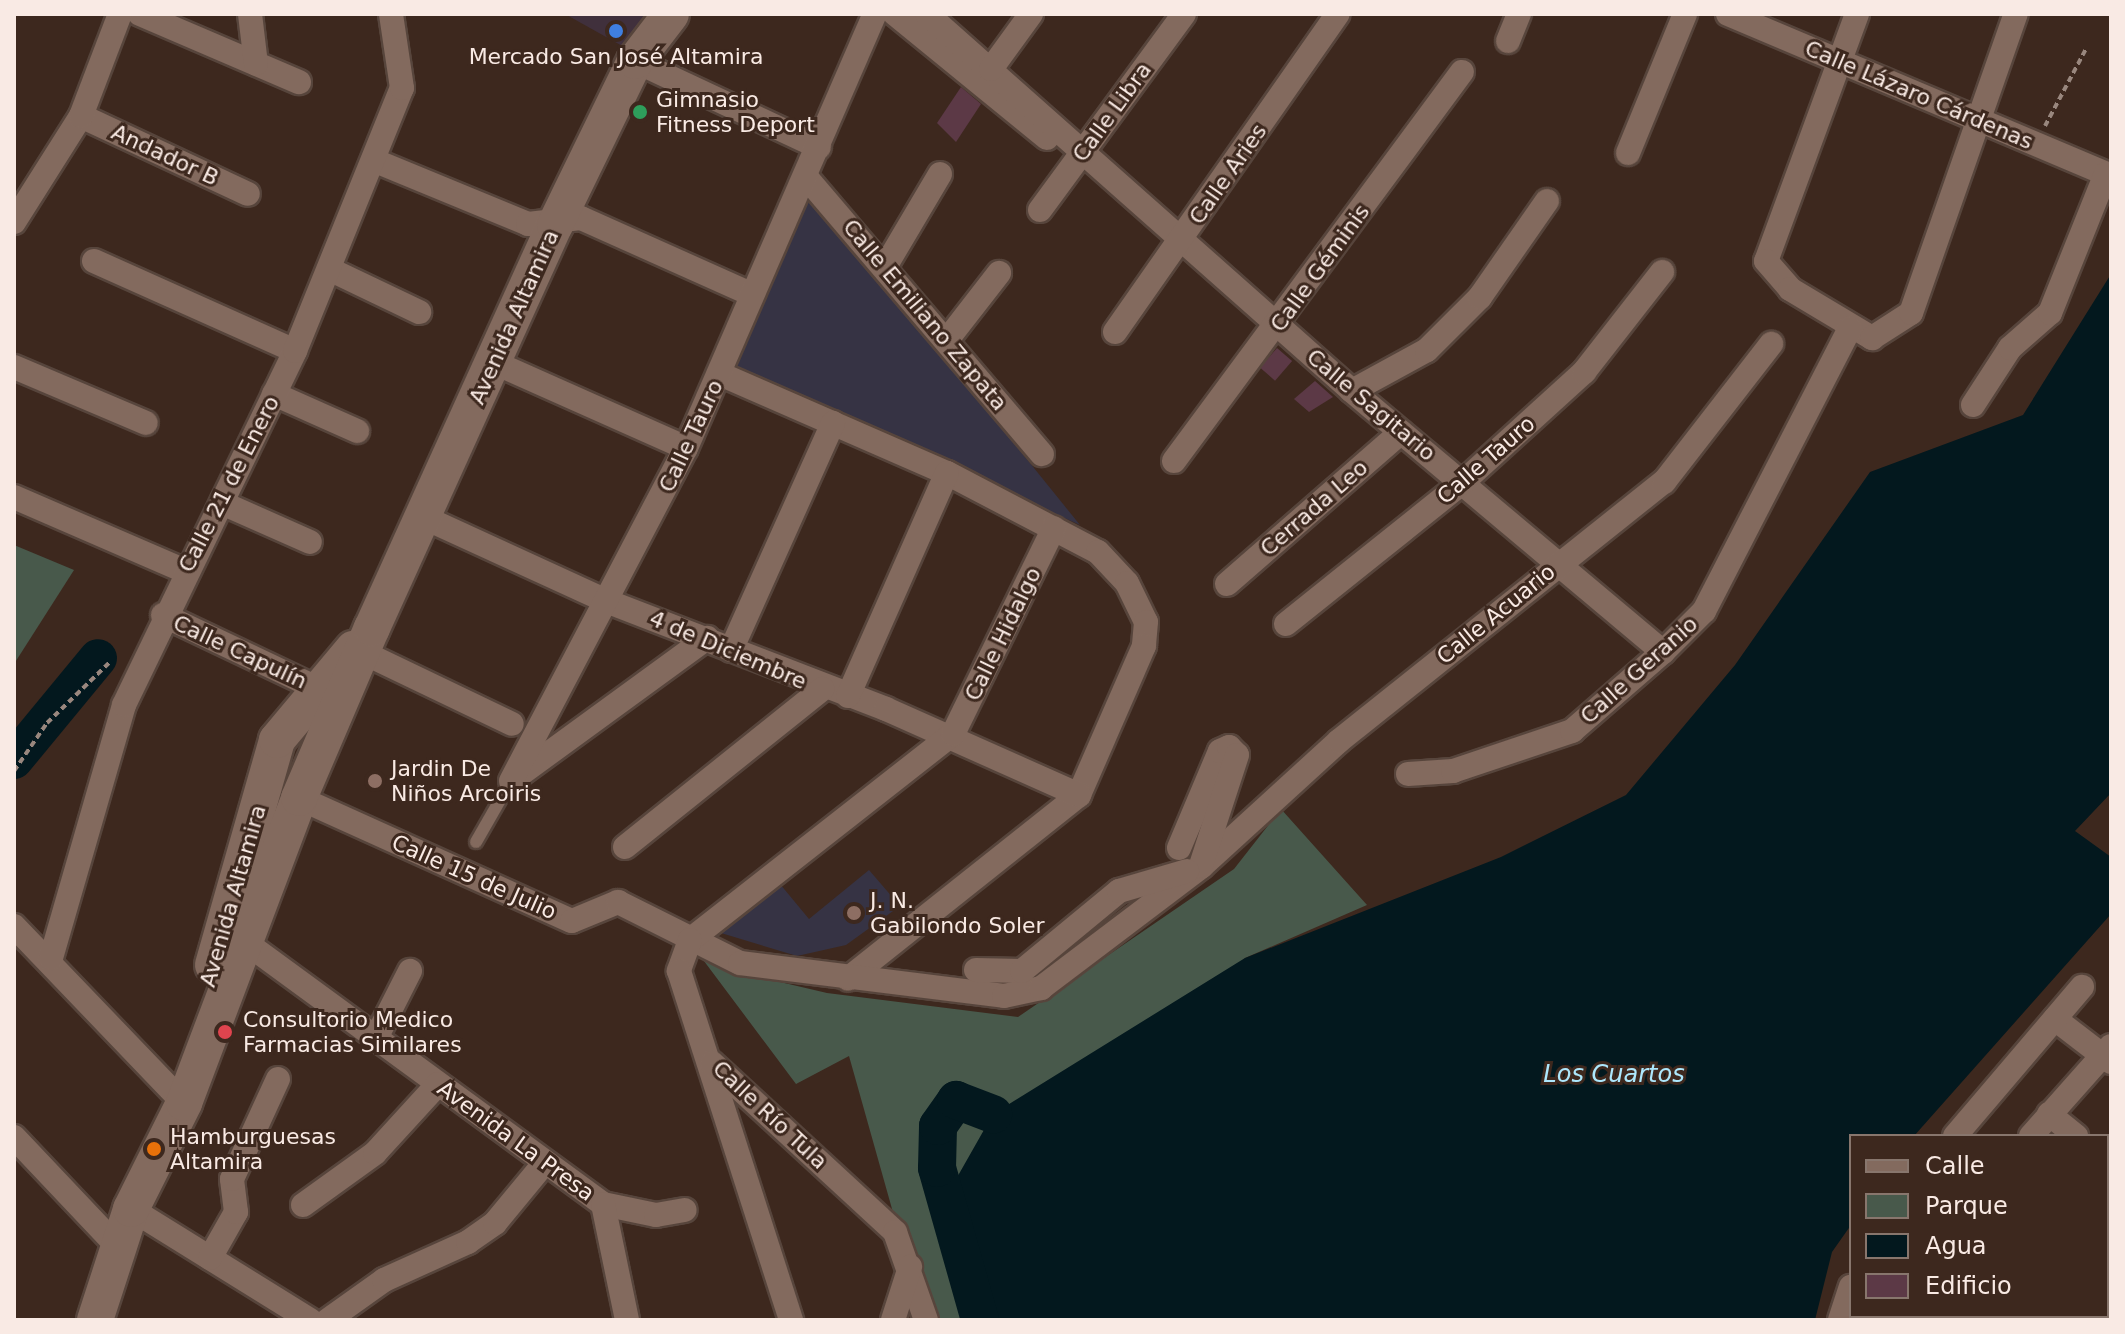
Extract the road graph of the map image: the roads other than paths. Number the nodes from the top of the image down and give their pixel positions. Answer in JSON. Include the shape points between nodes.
{"nodes":[{"id":1,"x":120,"y":14,"type":"edge"},
{"id":2,"x":140,"y":14,"type":"edge"},
{"id":3,"x":250,"y":14,"type":"edge"},
{"id":4,"x":391,"y":14,"type":"edge"},
{"id":5,"x":671,"y":14,"type":"edge"},
{"id":6,"x":875,"y":14,"type":"edge"},
{"id":7,"x":895,"y":14,"type":"edge"},
{"id":8,"x":927,"y":14,"type":"edge"},
{"id":9,"x":1010,"y":14,"type":"edge"},
{"id":10,"x":1031,"y":14,"type":"edge"},
{"id":11,"x":1184,"y":14,"type":"edge"},
{"id":12,"x":1338,"y":14,"type":"edge"},
{"id":13,"x":1519,"y":14,"type":"edge"},
{"id":14,"x":1685,"y":14,"type":"edge"},
{"id":15,"x":1728,"y":14,"type":"edge"},
{"id":16,"x":1857,"y":14,"type":"edge"},
{"id":17,"x":2016,"y":14,"type":"edge"},
{"id":18,"x":1508,"y":41,"type":"dead end"},
{"id":19,"x":635,"y":61,"type":"junction"},
{"id":20,"x":985,"y":63,"type":"junction"},
{"id":21,"x":1841,"y":63,"type":"junction"},
{"id":22,"x":256,"y":64,"type":"junction"},
{"id":23,"x":1462,"y":72,"type":"dead end"},
{"id":24,"x":299,"y":82,"type":"dead end"},
{"id":25,"x":81,"y":116,"type":"junction"},
{"id":26,"x":1981,"y":119,"type":"junction"},
{"id":27,"x":819,"y":147,"type":"junction"},
{"id":28,"x":1628,"y":153,"type":"dead end"},
{"id":29,"x":1081,"y":156,"type":"junction"},
{"id":30,"x":373,"y":160,"type":"junction"},
{"id":31,"x":940,"y":174,"type":"dead end"},
{"id":32,"x":2109,"y":175,"type":"edge"},
{"id":33,"x":806,"y":177,"type":"junction"},
{"id":34,"x":248,"y":194,"type":"dead end"},
{"id":35,"x":1547,"y":201,"type":"dead end"},
{"id":36,"x":1040,"y":210,"type":"dead end"},
{"id":37,"x":14,"y":222,"type":"edge"},
{"id":38,"x":555,"y":225,"type":"junction"},
{"id":39,"x":1181,"y":242,"type":"junction"},
{"id":40,"x":94,"y":261,"type":"dead end"},
{"id":41,"x":885,"y":267,"type":"junction"},
{"id":42,"x":329,"y":269,"type":"junction"},
{"id":43,"x":1662,"y":272,"type":"dead end"},
{"id":44,"x":999,"y":273,"type":"dead end"},
{"id":45,"x":751,"y":294,"type":"junction"},
{"id":46,"x":419,"y":312,"type":"dead end"},
{"id":47,"x":1278,"y":326,"type":"junction"},
{"id":48,"x":1850,"y":328,"type":"junction"},
{"id":49,"x":1115,"y":332,"type":"dead end"},
{"id":50,"x":947,"y":340,"type":"junction"},
{"id":51,"x":1771,"y":344,"type":"dead end"},
{"id":52,"x":295,"y":351,"type":"junction"},
{"id":53,"x":493,"y":362,"type":"junction"},
{"id":54,"x":14,"y":367,"type":"edge"},
{"id":55,"x":720,"y":374,"type":"junction"},
{"id":56,"x":1352,"y":391,"type":"junction"},
{"id":57,"x":274,"y":394,"type":"junction"},
{"id":58,"x":1973,"y":405,"type":"dead end"},
{"id":59,"x":146,"y":423,"type":"dead end"},
{"id":60,"x":833,"y":423,"type":"junction"},
{"id":61,"x":357,"y":431,"type":"dead end"},
{"id":62,"x":1401,"y":432,"type":"junction"},
{"id":63,"x":686,"y":448,"type":"junction"},
{"id":64,"x":1042,"y":454,"type":"dead end"},
{"id":65,"x":1174,"y":461,"type":"dead end"},
{"id":66,"x":947,"y":473,"type":"junction"},
{"id":67,"x":1463,"y":482,"type":"junction"},
{"id":68,"x":14,"y":497,"type":"edge"},
{"id":69,"x":222,"y":503,"type":"junction"},
{"id":70,"x":423,"y":517,"type":"junction"},
{"id":71,"x":1054,"y":528,"type":"junction"},
{"id":72,"x":310,"y":542,"type":"dead end"},
{"id":73,"x":1558,"y":564,"type":"junction"},
{"id":74,"x":185,"y":571,"type":"junction"},
{"id":75,"x":1227,"y":584,"type":"dead end"},
{"id":76,"x":609,"y":602,"type":"junction"},
{"id":77,"x":163,"y":615,"type":"junction"},
{"id":78,"x":1286,"y":624,"type":"dead end"},
{"id":79,"x":707,"y":638,"type":"junction"},
{"id":80,"x":367,"y":640,"type":"junction"},
{"id":81,"x":731,"y":650,"type":"junction"},
{"id":82,"x":1663,"y":652,"type":"junction"},
{"id":83,"x":317,"y":688,"type":"junction"},
{"id":84,"x":822,"y":689,"type":"junction"},
{"id":85,"x":848,"y":696,"type":"junction"},
{"id":86,"x":512,"y":724,"type":"dead end"},
{"id":87,"x":948,"y":739,"type":"junction"},
{"id":88,"x":1408,"y":774,"type":"dead end"},
{"id":89,"x":511,"y":781,"type":"junction"},
{"id":90,"x":1079,"y":795,"type":"junction"},
{"id":91,"x":299,"y":798,"type":"junction"},
{"id":92,"x":476,"y":842,"type":"dead end"},
{"id":93,"x":625,"y":847,"type":"dead end"},
{"id":94,"x":1179,"y":848,"type":"dead end"},
{"id":95,"x":1201,"y":867,"type":"junction"},
{"id":96,"x":14,"y":926,"type":"edge"},
{"id":97,"x":690,"y":940,"type":"junction"},
{"id":98,"x":245,"y":942,"type":"junction"},
{"id":99,"x":51,"y":958,"type":"junction"},
{"id":100,"x":976,"y":970,"type":"dead end"},
{"id":101,"x":410,"y":971,"type":"dead end"},
{"id":102,"x":848,"y":979,"type":"junction"},
{"id":103,"x":2082,"y":987,"type":"dead end"},
{"id":104,"x":2055,"y":1019,"type":"junction"},
{"id":105,"x":377,"y":1036,"type":"junction"},
{"id":106,"x":2108,"y":1054,"type":"edge"},
{"id":107,"x":710,"y":1061,"type":"junction"},
{"id":108,"x":278,"y":1079,"type":"dead end"},
{"id":109,"x":438,"y":1084,"type":"junction"},
{"id":110,"x":184,"y":1103,"type":"junction"},
{"id":111,"x":2049,"y":1114,"type":"junction"},
{"id":112,"x":1957,"y":1134,"type":"edge"},
{"id":113,"x":2033,"y":1134,"type":"edge"},
{"id":114,"x":2074,"y":1134,"type":"edge"},
{"id":115,"x":14,"y":1137,"type":"edge"},
{"id":116,"x":543,"y":1165,"type":"junction"},
{"id":117,"x":603,"y":1204,"type":"junction"},
{"id":118,"x":303,"y":1205,"type":"dead end"},
{"id":119,"x":131,"y":1209,"type":"junction"},
{"id":120,"x":685,"y":1210,"type":"dead end"},
{"id":121,"x":118,"y":1247,"type":"junction"},
{"id":122,"x":210,"y":1258,"type":"junction"},
{"id":123,"x":910,"y":1267,"type":"junction"},
{"id":124,"x":1849,"y":1293,"type":"edge"},
{"id":125,"x":95,"y":1320,"type":"edge"},
{"id":126,"x":310,"y":1320,"type":"edge"},
{"id":127,"x":328,"y":1320,"type":"edge"},
{"id":128,"x":627,"y":1320,"type":"edge"},
{"id":129,"x":791,"y":1320,"type":"edge"},
{"id":130,"x":893,"y":1320,"type":"edge"},
{"id":131,"x":926,"y":1320,"type":"edge"},
{"id":132,"x":1840,"y":1320,"type":"edge"}],
"edges":[{"from":1,"to":25,"type":"street"},
{"from":2,"to":22,"type":"street"},
{"from":3,"to":22,"type":"street"},
{"from":4,"to":30,"type":"street","name":"Calle 21 de Enero","via":[[402,88]]},
{"from":5,"to":19,"type":"street","name":"Avenida Altamira"},
{"from":6,"to":27,"type":"street","name":"Calle Tauro"},
{"from":7,"to":29,"type":"street","name":"Calle Sagitario","via":[[1061,150]]},
{"from":8,"to":20,"type":"street","name":"Calle Sagitario"},
{"from":9,"to":20,"type":"street"},
{"from":10,"to":20,"type":"street"},
{"from":11,"to":29,"type":"street","name":"Calle Libra"},
{"from":12,"to":39,"type":"street","name":"Calle Aries"},
{"from":13,"to":18,"type":"street"},
{"from":14,"to":28,"type":"street"},
{"from":15,"to":21,"type":"street","name":"Calle Lázaro Cárdenas"},
{"from":16,"to":21,"type":"street"},
{"from":17,"to":26,"type":"street"},
{"from":19,"to":27,"type":"street"},
{"from":19,"to":38,"type":"street","name":"Avenida Altamira"},
{"from":20,"to":29,"type":"street","name":"Calle Sagitario","via":[[1072,139]]},
{"from":21,"to":26,"type":"street","name":"Calle Lázaro Cárdenas"},
{"from":21,"to":48,"type":"street","via":[[1766,261],[1790,289]]},
{"from":22,"to":24,"type":"street"},
{"from":23,"to":47,"type":"street","name":"Calle Géminis"},
{"from":25,"to":34,"type":"street","name":"Andador B"},
{"from":25,"to":37,"type":"street"},
{"from":26,"to":32,"type":"street","name":"Calle Lázaro Cárdenas"},
{"from":26,"to":48,"type":"street","via":[[1911,313],[1872,338]]},
{"from":27,"to":33,"type":"street","name":"Calle Tauro"},
{"from":29,"to":36,"type":"street","name":"Calle Libra"},
{"from":29,"to":39,"type":"street","name":"Calle Sagitario"},
{"from":30,"to":38,"type":"street","via":[[528,224]]},
{"from":30,"to":42,"type":"street","name":"Calle 21 de Enero"},
{"from":31,"to":41,"type":"street"},
{"from":32,"to":58,"type":"street","via":[[2050,313],[2010,348]]},
{"from":33,"to":41,"type":"street","name":"Calle Emiliano Zapata"},
{"from":33,"to":45,"type":"street","name":"Calle Tauro"},
{"from":35,"to":56,"type":"street","via":[[1480,297],[1427,350]]},
{"from":38,"to":45,"type":"street","via":[[581,218]]},
{"from":38,"to":53,"type":"street","name":"Avenida Altamira"},
{"from":39,"to":47,"type":"street","name":"Calle Sagitario"},
{"from":39,"to":49,"type":"street","name":"Calle Aries"},
{"from":40,"to":52,"type":"street"},
{"from":41,"to":50,"type":"street","name":"Calle Emiliano Zapata"},
{"from":42,"to":46,"type":"street"},
{"from":42,"to":52,"type":"street","name":"Calle 21 de Enero"},
{"from":43,"to":67,"type":"street","name":"Calle Tauro","via":[[1584,372]]},
{"from":44,"to":50,"type":"street"},
{"from":45,"to":55,"type":"street","name":"Calle Tauro"},
{"from":47,"to":56,"type":"street","name":"Calle Sagitario"},
{"from":47,"to":65,"type":"street","name":"Calle Géminis"},
{"from":48,"to":82,"type":"street","name":"Calle Geranio","via":[[1704,611]]},
{"from":50,"to":64,"type":"street","name":"Calle Emiliano Zapata"},
{"from":51,"to":73,"type":"street","name":"Calle Acuario","via":[[1664,482]]},
{"from":52,"to":57,"type":"street","name":"Calle 21 de Enero"},
{"from":53,"to":63,"type":"street"},
{"from":53,"to":70,"type":"street","name":"Avenida Altamira"},
{"from":54,"to":59,"type":"street"},
{"from":55,"to":60,"type":"street"},
{"from":55,"to":63,"type":"street","name":"Calle Tauro"},
{"from":56,"to":62,"type":"street","name":"Calle Sagitario"},
{"from":57,"to":61,"type":"street"},
{"from":57,"to":69,"type":"street","name":"Calle 21 de Enero"},
{"from":60,"to":66,"type":"street"},
{"from":60,"to":81,"type":"street"},
{"from":62,"to":67,"type":"street","name":"Calle Sagitario"},
{"from":62,"to":75,"type":"street","name":"Cerrada Leo"},
{"from":63,"to":76,"type":"street","name":"Calle Tauro"},
{"from":66,"to":71,"type":"street"},
{"from":66,"to":85,"type":"street"},
{"from":67,"to":73,"type":"street","name":"Calle Sagitario"},
{"from":67,"to":78,"type":"street","name":"Calle Tauro"},
{"from":68,"to":74,"type":"street"},
{"from":69,"to":72,"type":"street"},
{"from":69,"to":74,"type":"street","name":"Calle 21 de Enero"},
{"from":70,"to":76,"type":"street","name":"4 de Diciembre"},
{"from":70,"to":80,"type":"street","name":"Avenida Altamira"},
{"from":71,"to":87,"type":"street","name":"Calle Hidalgo"},
{"from":71,"to":90,"type":"street","via":[[1098,552],[1127,583],[1146,622],[1144,646]]},
{"from":73,"to":82,"type":"street","name":"Calle Sagitario"},
{"from":73,"to":95,"type":"street","name":"Calle Acuario","via":[[1339,741]]},
{"from":74,"to":77,"type":"street","name":"Calle 21 de Enero"},
{"from":76,"to":79,"type":"street","name":"4 de Diciembre"},
{"from":76,"to":89,"type":"street","name":"Calle Tauro"},
{"from":77,"to":83,"type":"street","name":"Calle Capulín"},
{"from":77,"to":99,"type":"street","name":"Calle 21 de Enero","via":[[124,705]]},
{"from":79,"to":81,"type":"street","name":"4 de Diciembre"},
{"from":79,"to":89,"type":"street"},
{"from":80,"to":83,"type":"street","name":"Avenida Altamira"},
{"from":80,"to":86,"type":"street"},
{"from":80,"to":91,"type":"street","name":"Avenida Altamira"},
{"from":81,"to":84,"type":"street","name":"4 de Diciembre"},
{"from":82,"to":88,"type":"street","name":"Calle Geranio","via":[[1572,731],[1453,771]]},
{"from":83,"to":110,"type":"street","name":"Avenida Altamira","via":[[277,740],[199,1009]]},
{"from":84,"to":85,"type":"street","name":"4 de Diciembre"},
{"from":84,"to":93,"type":"street"},
{"from":85,"to":87,"type":"street"},
{"from":87,"to":90,"type":"street"},
{"from":87,"to":97,"type":"street"},
{"from":89,"to":92,"type":"lane","name":"Calle Tauro"},
{"from":90,"to":102,"type":"street"},
{"from":91,"to":97,"type":"street","name":"Calle 15 de Julio","via":[[572,921],[618,902]]},
{"from":91,"to":98,"type":"street","name":"Avenida Altamira"},
{"from":94,"to":95,"type":"street","via":[[1220,751],[1229,747],[1237,755]]},
{"from":95,"to":100,"type":"street","via":[[1119,891],[1022,971]]},
{"from":95,"to":102,"type":"street","name":"Calle Acuario","via":[[1041,988],[1004,996]]},
{"from":96,"to":99,"type":"street"},
{"from":97,"to":102,"type":"street","name":"Calle Acuario","via":[[740,963]]},
{"from":97,"to":107,"type":"street","name":"Calle Río Tula","via":[[679,971]]},
{"from":98,"to":105,"type":"street","name":"Avenida La Presa"},
{"from":98,"to":110,"type":"street","name":"Avenida Altamira"},
{"from":99,"to":110,"type":"street"},
{"from":101,"to":105,"type":"street"},
{"from":103,"to":104,"type":"street"},
{"from":104,"to":106,"type":"street"},
{"from":104,"to":112,"type":"street"},
{"from":105,"to":109,"type":"street","name":"Avenida La Presa"},
{"from":106,"to":111,"type":"street"},
{"from":107,"to":123,"type":"street","name":"Calle Río Tula","via":[[895,1232]]},
{"from":107,"to":129,"type":"street"},
{"from":108,"to":122,"type":"street","via":[[232,1179],[236,1212]]},
{"from":109,"to":116,"type":"street","name":"Avenida La Presa"},
{"from":109,"to":118,"type":"street","via":[[375,1153]]},
{"from":110,"to":119,"type":"street","name":"Avenida Altamira"},
{"from":111,"to":113,"type":"street"},
{"from":111,"to":114,"type":"street"},
{"from":115,"to":121,"type":"street"},
{"from":116,"to":117,"type":"street","name":"Avenida La Presa"},
{"from":116,"to":127,"type":"street","via":[[495,1223],[384,1280]]},
{"from":117,"to":120,"type":"street","name":"Avenida La Presa","via":[[656,1215]]},
{"from":117,"to":128,"type":"street"},
{"from":119,"to":121,"type":"street","name":"Avenida Altamira"},
{"from":119,"to":122,"type":"street"},
{"from":121,"to":125,"type":"street","name":"Avenida Altamira"},
{"from":122,"to":126,"type":"street"},
{"from":123,"to":130,"type":"street"},
{"from":123,"to":131,"type":"street","name":"Calle Río Tula"},
{"from":124,"to":132,"type":"street"}]}
